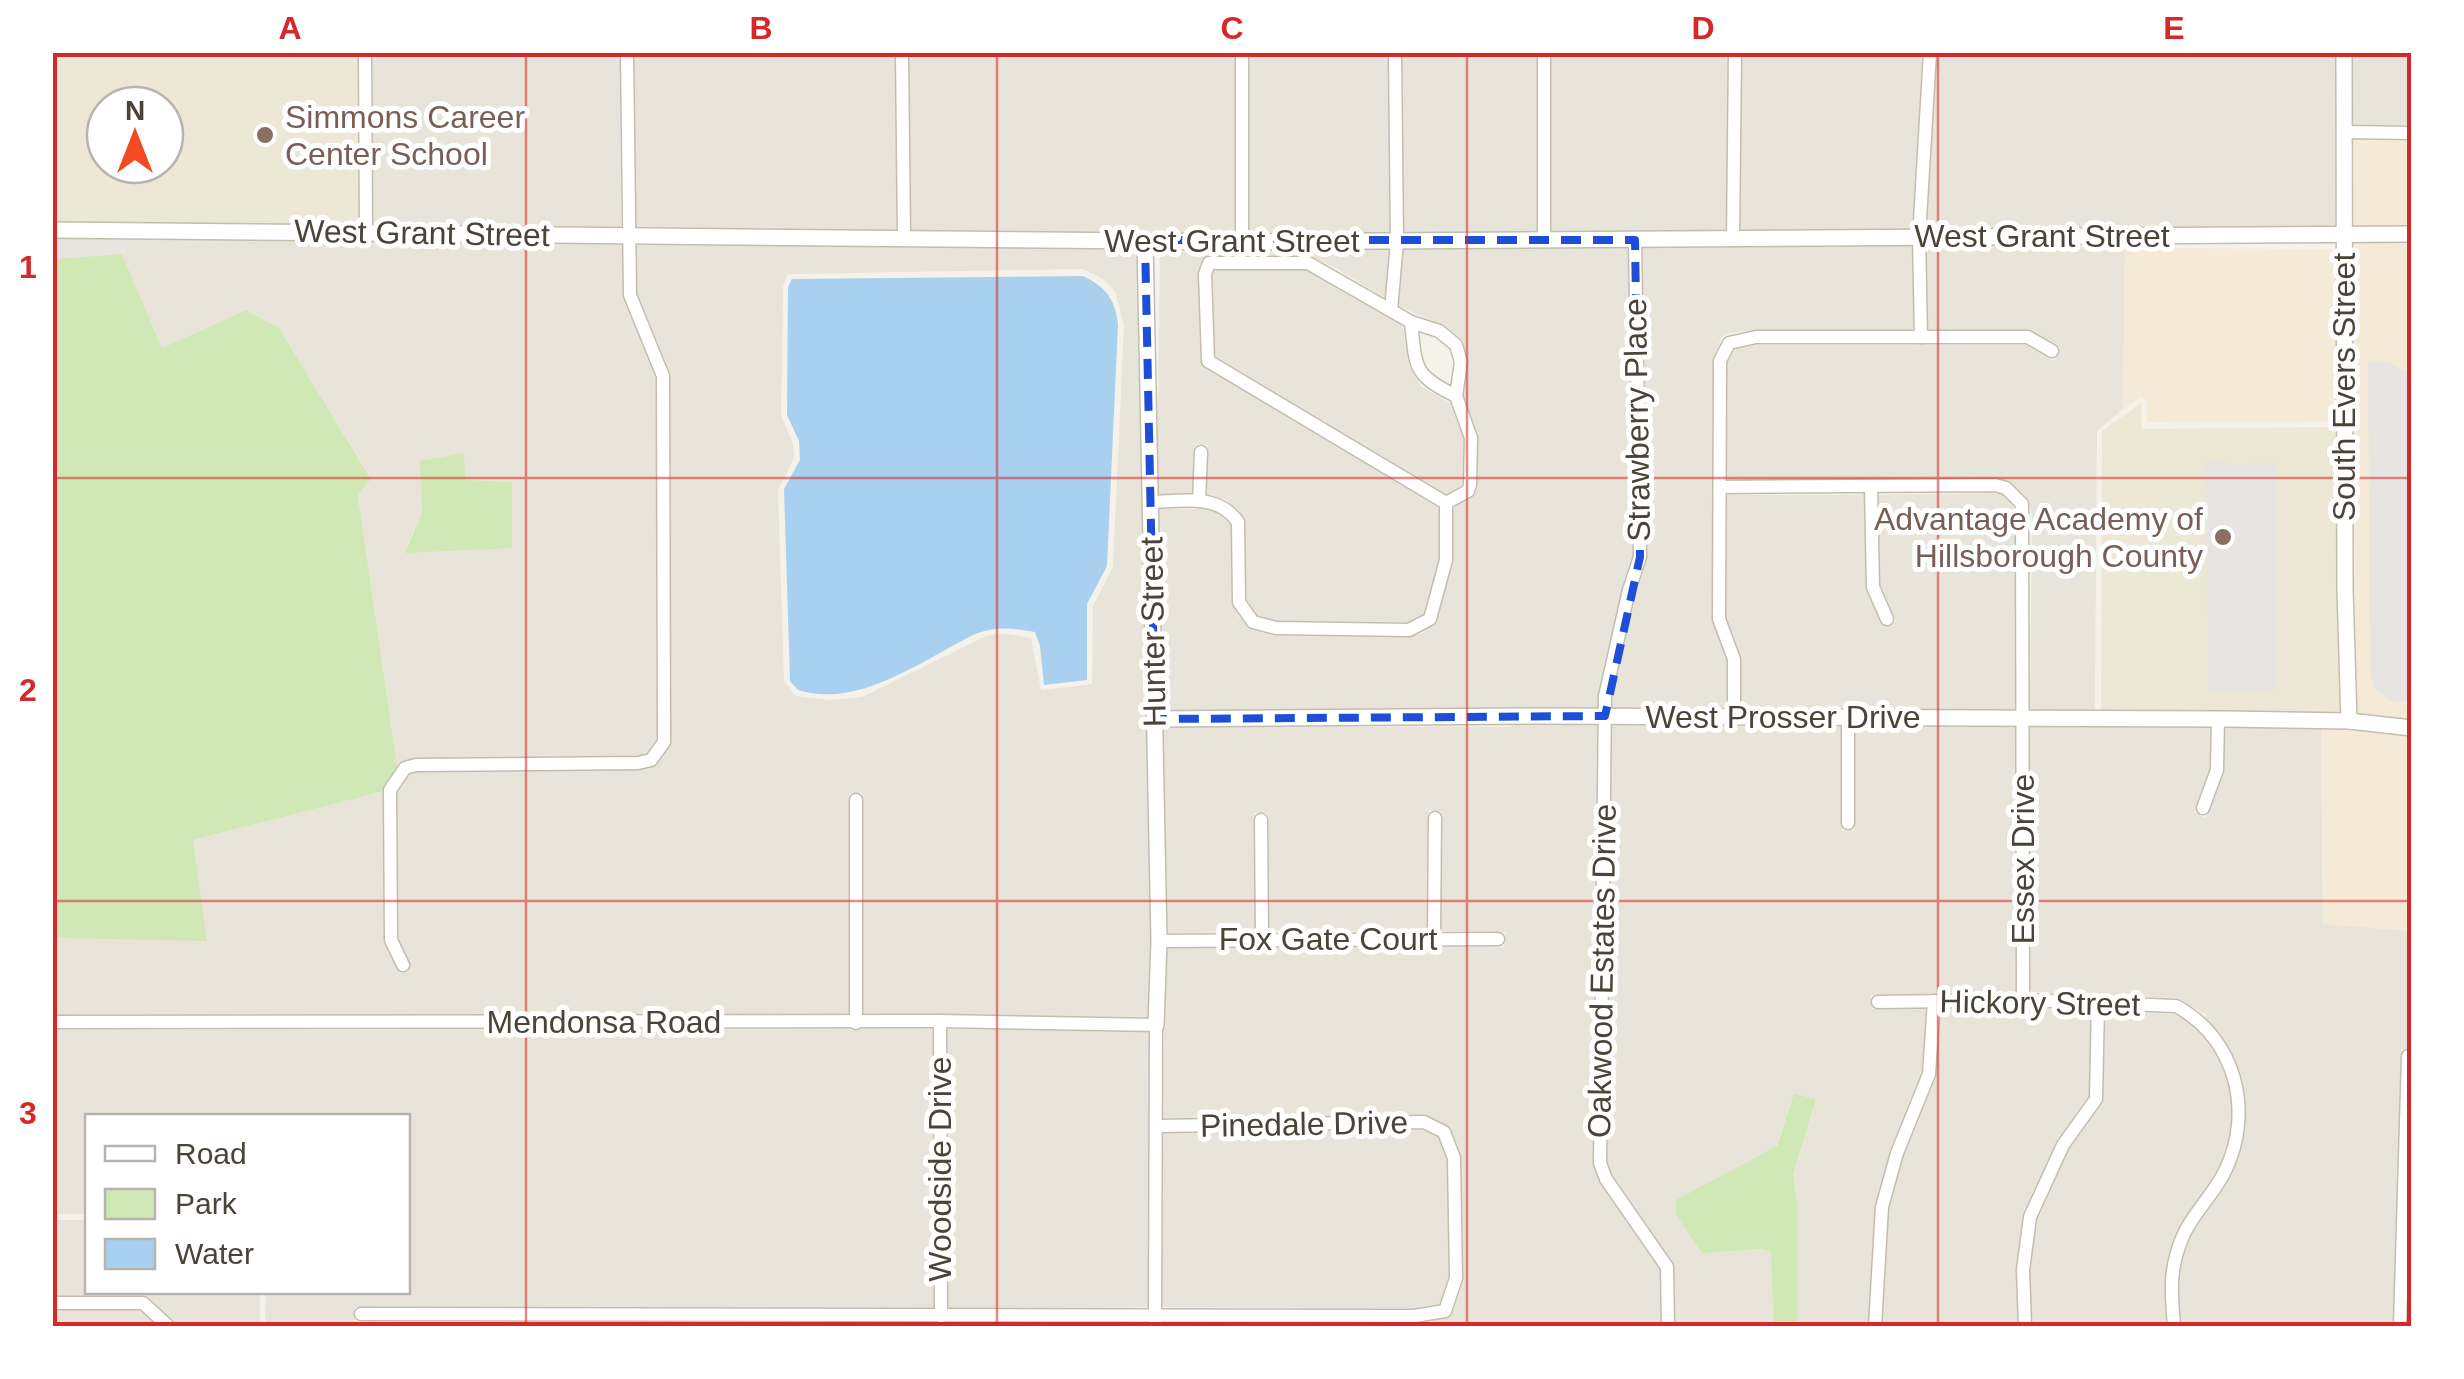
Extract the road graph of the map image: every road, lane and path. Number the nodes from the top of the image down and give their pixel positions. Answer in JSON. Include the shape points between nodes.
{"nodes":[{"id":1,"x":365,"y":52,"type":"edge"},
{"id":2,"x":627,"y":52,"type":"edge"},
{"id":3,"x":902,"y":52,"type":"edge"},
{"id":4,"x":1242,"y":52,"type":"edge"},
{"id":5,"x":1396,"y":52,"type":"edge"},
{"id":6,"x":1544,"y":52,"type":"edge"},
{"id":7,"x":1735,"y":52,"type":"edge"},
{"id":8,"x":1930,"y":52,"type":"edge"},
{"id":9,"x":2344,"y":52,"type":"edge"},
{"id":10,"x":2344,"y":132,"type":"junction"},
{"id":11,"x":2412,"y":133,"type":"edge"},
{"id":12,"x":52,"y":230,"type":"edge"},
{"id":13,"x":366,"y":232,"type":"junction"},
{"id":14,"x":2344,"y":234,"type":"junction"},
{"id":15,"x":2412,"y":234,"type":"edge"},
{"id":16,"x":628,"y":236,"type":"junction"},
{"id":17,"x":1920,"y":237,"type":"junction"},
{"id":18,"x":904,"y":239,"type":"junction"},
{"id":19,"x":1733,"y":239,"type":"junction"},
{"id":20,"x":1145,"y":240,"type":"junction"},
{"id":21,"x":1544,"y":240,"type":"junction"},
{"id":22,"x":1635,"y":240,"type":"junction"},
{"id":23,"x":1242,"y":242,"type":"junction"},
{"id":24,"x":1397,"y":242,"type":"junction"},
{"id":25,"x":1391,"y":310,"type":"junction"},
{"id":26,"x":1411,"y":322,"type":"junction"},
{"id":27,"x":1921,"y":337,"type":"junction"},
{"id":28,"x":2052,"y":351,"type":"dead end"},
{"id":29,"x":1456,"y":396,"type":"junction"},
{"id":30,"x":1201,"y":452,"type":"dead end"},
{"id":31,"x":1871,"y":487,"type":"junction"},
{"id":32,"x":1720,"y":488,"type":"junction"},
{"id":33,"x":1199,"y":501,"type":"junction"},
{"id":34,"x":1150,"y":502,"type":"junction"},
{"id":35,"x":1446,"y":503,"type":"junction"},
{"id":36,"x":1887,"y":618,"type":"dead end"},
{"id":37,"x":1604,"y":716,"type":"junction"},
{"id":38,"x":1734,"y":717,"type":"junction"},
{"id":39,"x":1848,"y":718,"type":"junction"},
{"id":40,"x":2024,"y":718,"type":"junction"},
{"id":41,"x":1155,"y":719,"type":"junction"},
{"id":42,"x":2218,"y":720,"type":"junction"},
{"id":43,"x":2349,"y":721,"type":"junction"},
{"id":44,"x":2412,"y":728,"type":"edge"},
{"id":45,"x":856,"y":800,"type":"dead end"},
{"id":46,"x":2203,"y":808,"type":"dead end"},
{"id":47,"x":1435,"y":818,"type":"dead end"},
{"id":48,"x":1261,"y":820,"type":"dead end"},
{"id":49,"x":1848,"y":823,"type":"dead end"},
{"id":50,"x":1434,"y":938,"type":"junction"},
{"id":51,"x":1262,"y":939,"type":"junction"},
{"id":52,"x":1498,"y":940,"type":"dead end"},
{"id":53,"x":1159,"y":941,"type":"junction"},
{"id":54,"x":404,"y":965,"type":"dead end"},
{"id":55,"x":2023,"y":1000,"type":"junction"},
{"id":56,"x":1934,"y":1001,"type":"junction"},
{"id":57,"x":1878,"y":1002,"type":"dead end"},
{"id":58,"x":2098,"y":1002,"type":"junction"},
{"id":59,"x":52,"y":1022,"type":"edge"},
{"id":60,"x":856,"y":1022,"type":"junction"},
{"id":61,"x":940,"y":1022,"type":"junction"},
{"id":62,"x":1156,"y":1025,"type":"junction"},
{"id":63,"x":2408,"y":1056,"type":"dead end"},
{"id":64,"x":1156,"y":1126,"type":"junction"},
{"id":65,"x":2407,"y":1159,"type":"edge"},
{"id":66,"x":52,"y":1304,"type":"edge"},
{"id":67,"x":362,"y":1314,"type":"dead end"},
{"id":68,"x":941,"y":1316,"type":"junction"},
{"id":69,"x":1155,"y":1321,"type":"edge"},
{"id":70,"x":168,"y":1326,"type":"edge"},
{"id":71,"x":1668,"y":1326,"type":"edge"},
{"id":72,"x":1874,"y":1326,"type":"edge"},
{"id":73,"x":2026,"y":1326,"type":"edge"},
{"id":74,"x":2174,"y":1326,"type":"edge"},
{"id":75,"x":2400,"y":1326,"type":"edge"}],
"edges":[{"from":1,"to":13,"type":"street"},
{"from":2,"to":16,"type":"street"},
{"from":3,"to":18,"type":"street"},
{"from":4,"to":23,"type":"street"},
{"from":5,"to":24,"type":"street"},
{"from":6,"to":21,"type":"street"},
{"from":7,"to":19,"type":"street"},
{"from":8,"to":17,"type":"street"},
{"from":9,"to":10,"type":"street","name":"South Evers Street"},
{"from":10,"to":11,"type":"street"},
{"from":10,"to":14,"type":"street","name":"South Evers Street"},
{"from":12,"to":13,"type":"street","name":"West Grant Street"},
{"from":13,"to":16,"type":"street","name":"West Grant Street"},
{"from":14,"to":15,"type":"street","name":"West Grant Street"},
{"from":14,"to":17,"type":"street","name":"West Grant Street"},
{"from":14,"to":43,"type":"street","name":"South Evers Street"},
{"from":16,"to":18,"type":"street","name":"West Grant Street"},
{"from":16,"to":54,"type":"street","via":[[630,295],[663,376],[664,742],[651,760],[638,763],[405,768],[390,790],[391,940]]},
{"from":17,"to":19,"type":"street","name":"West Grant Street"},
{"from":17,"to":27,"type":"street"},
{"from":18,"to":20,"type":"street","name":"West Grant Street"},
{"from":19,"to":22,"type":"street","name":"West Grant Street"},
{"from":20,"to":23,"type":"street","name":"West Grant Street"},
{"from":20,"to":34,"type":"street","name":"Hunter Street"},
{"from":21,"to":22,"type":"street","name":"West Grant Street"},
{"from":21,"to":24,"type":"street","name":"West Grant Street"},
{"from":22,"to":37,"type":"street","name":"Strawberry Place","via":[[1640,557]]},
{"from":23,"to":24,"type":"street","name":"West Grant Street"},
{"from":24,"to":25,"type":"street"},
{"from":25,"to":26,"type":"street"},
{"from":25,"to":35,"type":"street","via":[[1301,261],[1213,262],[1204,274],[1206,358]]},
{"from":26,"to":29,"type":"street","via":[[1415,361],[1426,382]]},
{"from":26,"to":29,"type":"street","via":[[1439,331],[1456,346]]},
{"from":27,"to":28,"type":"street","via":[[2028,337]]},
{"from":27,"to":32,"type":"street","via":[[1756,337],[1729,343],[1720,362]]},
{"from":29,"to":35,"type":"street","via":[[1471,438],[1470,484]]},
{"from":30,"to":33,"type":"street"},
{"from":31,"to":32,"type":"street"},
{"from":31,"to":36,"type":"street","via":[[1873,587]]},
{"from":31,"to":40,"type":"street","name":"Essex Drive","via":[[1994,486],[2022,504]]},
{"from":32,"to":38,"type":"street","via":[[1720,618],[1734,660]]},
{"from":33,"to":34,"type":"street"},
{"from":33,"to":35,"type":"street","via":[[1222,505],[1238,522],[1239,602],[1253,622],[1390,630],[1419,627],[1436,608],[1446,560]]},
{"from":34,"to":41,"type":"street","name":"Hunter Street"},
{"from":37,"to":38,"type":"street","name":"West Prosser Drive"},
{"from":37,"to":41,"type":"street","name":"West Prosser Drive"},
{"from":37,"to":71,"type":"street","name":"Oakwood Estates Drive","via":[[1600,1162],[1666,1267]]},
{"from":38,"to":39,"type":"street","name":"West Prosser Drive"},
{"from":39,"to":40,"type":"street","name":"West Prosser Drive"},
{"from":39,"to":49,"type":"street"},
{"from":40,"to":42,"type":"street","name":"West Prosser Drive"},
{"from":40,"to":55,"type":"street","name":"Essex Drive"},
{"from":41,"to":53,"type":"street","name":"Hunter Street"},
{"from":42,"to":43,"type":"street","name":"West Prosser Drive"},
{"from":42,"to":46,"type":"street","via":[[2216,770]]},
{"from":43,"to":44,"type":"street","name":"West Prosser Drive"},
{"from":45,"to":60,"type":"street"},
{"from":47,"to":50,"type":"street"},
{"from":48,"to":51,"type":"street"},
{"from":50,"to":51,"type":"street","name":"Fox Gate Court"},
{"from":50,"to":52,"type":"street","name":"Fox Gate Court"},
{"from":51,"to":53,"type":"street","name":"Fox Gate Court"},
{"from":53,"to":62,"type":"street","name":"Hunter Street"},
{"from":55,"to":56,"type":"street","name":"Hickory Street"},
{"from":55,"to":58,"type":"street","name":"Hickory Street"},
{"from":56,"to":57,"type":"street","name":"Hickory Street"},
{"from":56,"to":72,"type":"street","via":[[1929,1074],[1882,1206]]},
{"from":58,"to":73,"type":"street","via":[[2096,1099],[2063,1146],[2030,1217],[2023,1270]]},
{"from":58,"to":74,"type":"street","name":"Hickory Street","via":[[2176,1006],[2198,1018],[2217,1038],[2238,1088],[2238,1140],[2224,1175],[2184,1234],[2170,1280]]},
{"from":59,"to":60,"type":"street","name":"Mendonsa Road"},
{"from":60,"to":61,"type":"street","name":"Mendonsa Road"},
{"from":61,"to":62,"type":"street","name":"Mendonsa Road"},
{"from":61,"to":68,"type":"street","name":"Woodside Drive"},
{"from":62,"to":64,"type":"street"},
{"from":63,"to":65,"type":"street"},
{"from":64,"to":69,"type":"street"},
{"from":64,"to":69,"type":"street","name":"Pinedale Drive","via":[[1424,1122],[1444,1132],[1454,1158],[1456,1278],[1445,1311],[1414,1316]]},
{"from":65,"to":75,"type":"street"},
{"from":66,"to":70,"type":"street","via":[[143,1303]]},
{"from":67,"to":68,"type":"street","name":"Pinedale Drive"},
{"from":68,"to":69,"type":"street","name":"Pinedale Drive"}]}
